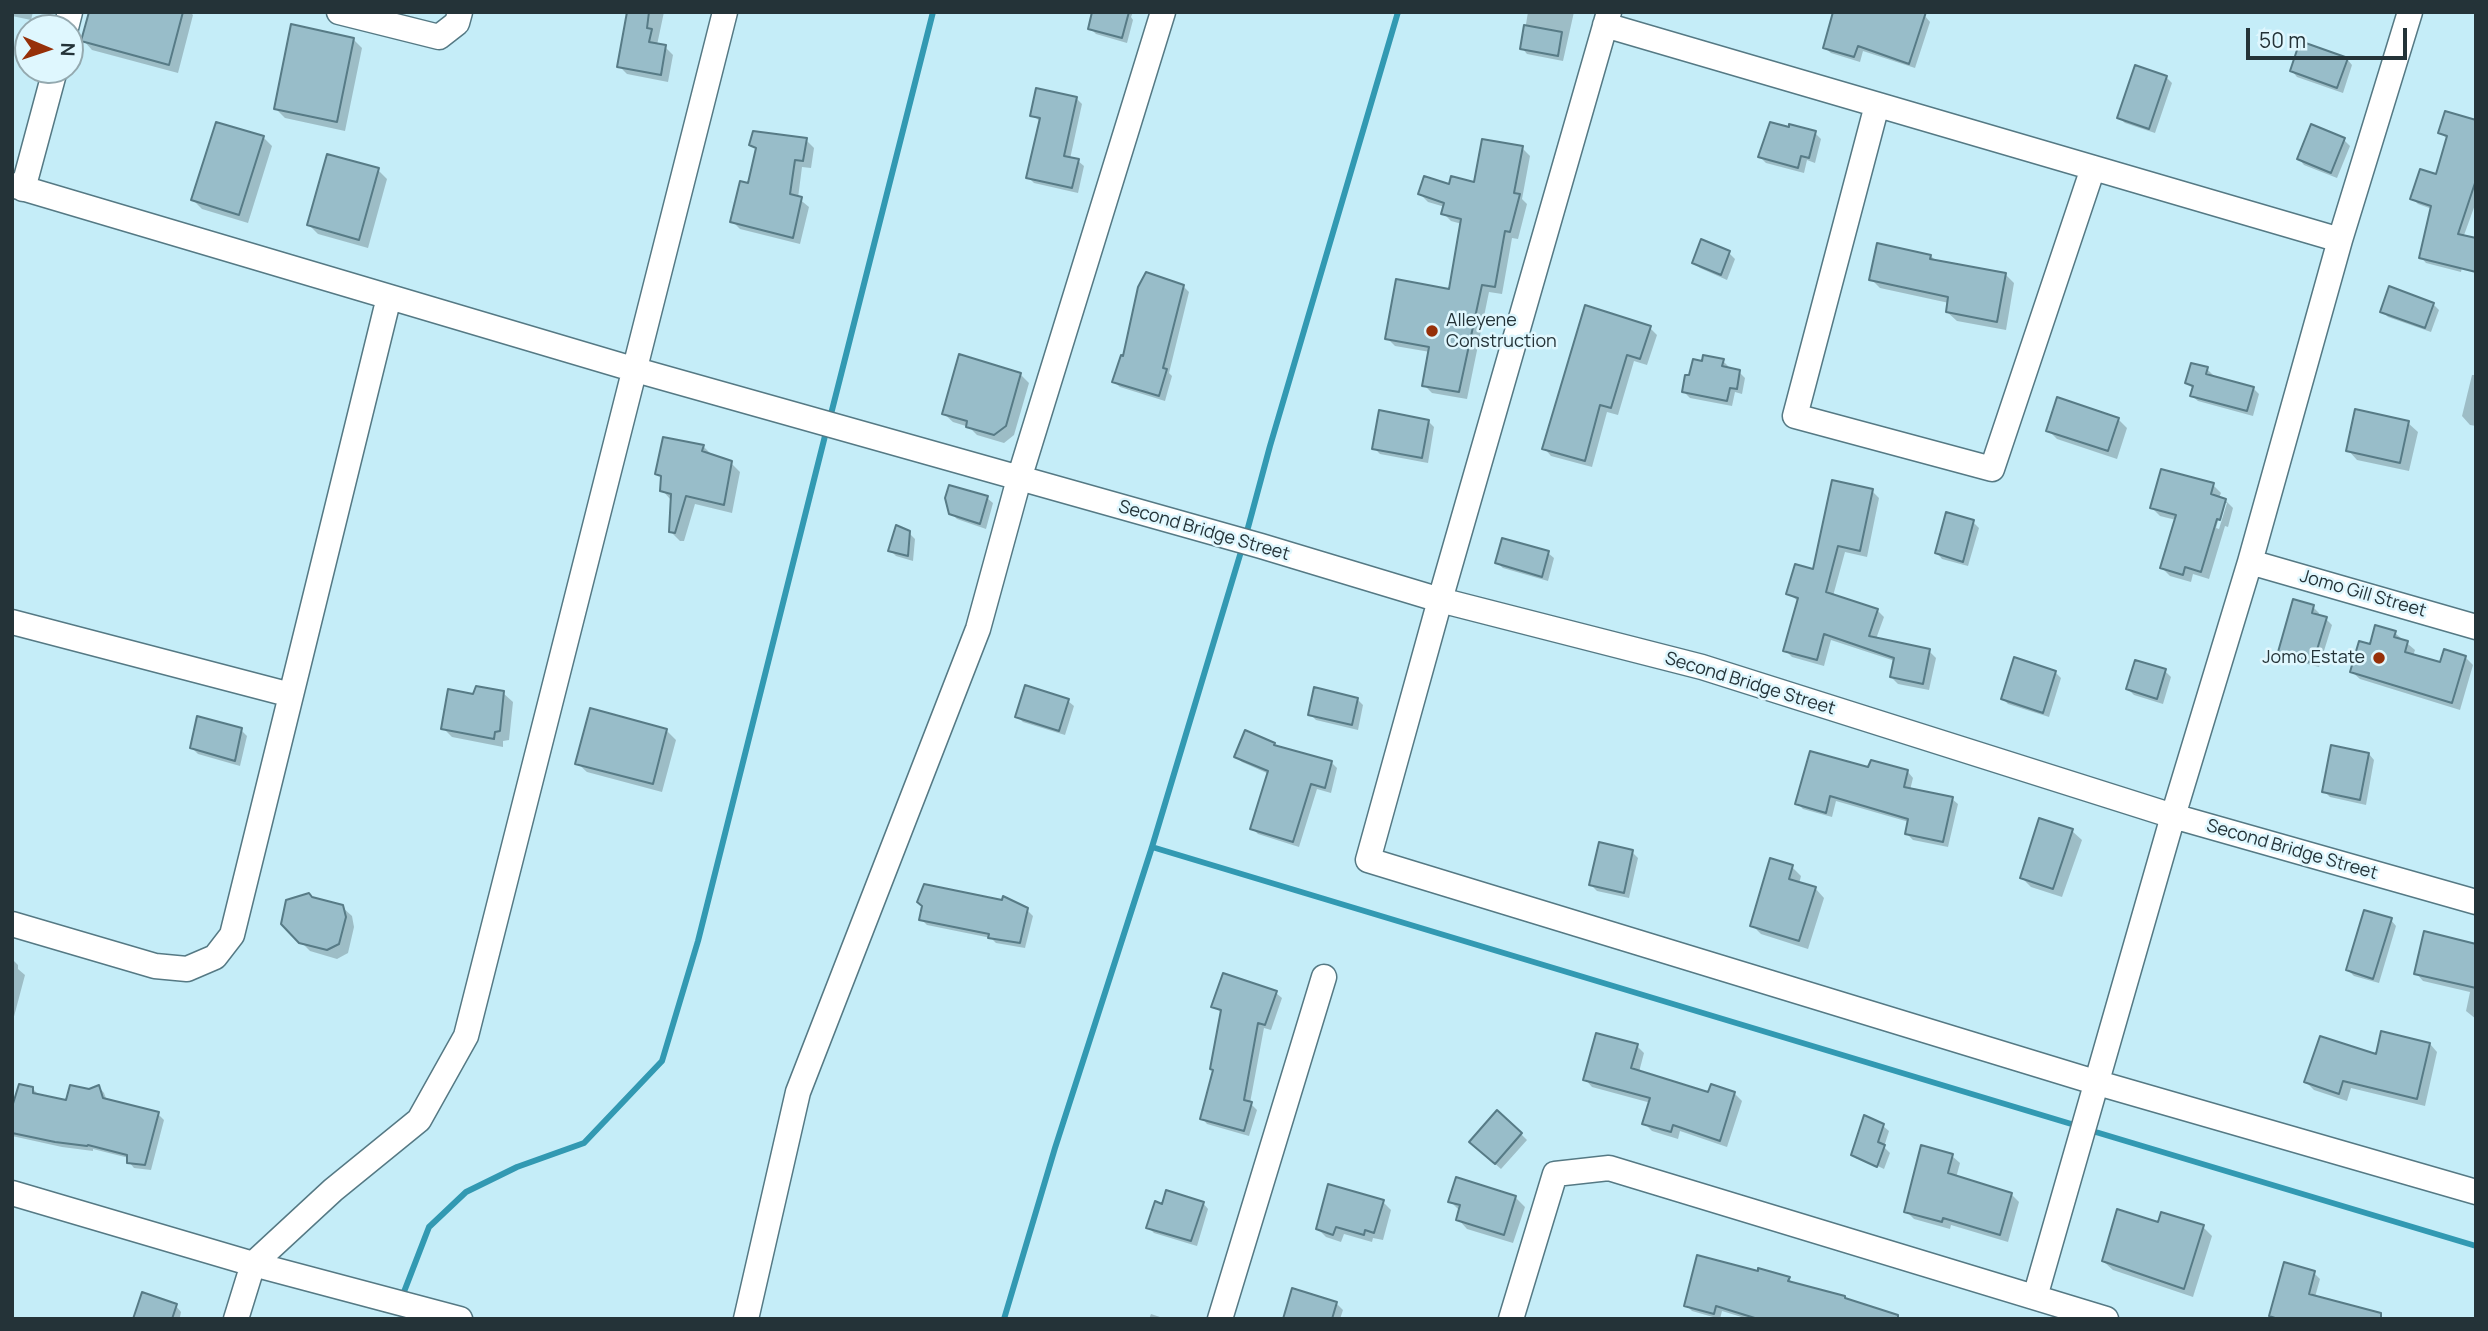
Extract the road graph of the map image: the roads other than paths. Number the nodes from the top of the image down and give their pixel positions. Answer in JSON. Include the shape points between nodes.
{"nodes":[{"id":1,"x":339,"y":12,"type":"edge"},
{"id":2,"x":460,"y":12,"type":"edge"},
{"id":3,"x":725,"y":12,"type":"edge"},
{"id":4,"x":1163,"y":12,"type":"edge"},
{"id":5,"x":2410,"y":12,"type":"edge"},
{"id":6,"x":1607,"y":19,"type":"edge"},
{"id":7,"x":51,"y":84,"type":"edge"},
{"id":8,"x":1877,"y":105,"type":"junction"},
{"id":9,"x":2093,"y":168,"type":"junction"},
{"id":10,"x":18,"y":187,"type":"edge"},
{"id":11,"x":2340,"y":240,"type":"junction"},
{"id":12,"x":389,"y":297,"type":"junction"},
{"id":13,"x":636,"y":370,"type":"junction"},
{"id":14,"x":1019,"y":479,"type":"junction"},
{"id":15,"x":2250,"y":562,"type":"junction"},
{"id":16,"x":1440,"y":600,"type":"junction"},
{"id":17,"x":12,"y":622,"type":"edge"},
{"id":18,"x":2476,"y":627,"type":"edge"},
{"id":19,"x":291,"y":695,"type":"junction"},
{"id":20,"x":2173,"y":816,"type":"junction"},
{"id":21,"x":2476,"y":902,"type":"edge"},
{"id":22,"x":12,"y":924,"type":"edge"},
{"id":23,"x":1324,"y":977,"type":"dead end"},
{"id":24,"x":2098,"y":1083,"type":"junction"},
{"id":25,"x":2476,"y":1192,"type":"edge"},
{"id":26,"x":12,"y":1193,"type":"edge"},
{"id":27,"x":253,"y":1264,"type":"junction"},
{"id":28,"x":2035,"y":1297,"type":"junction"},
{"id":29,"x":236,"y":1319,"type":"edge"},
{"id":30,"x":460,"y":1319,"type":"edge"},
{"id":31,"x":746,"y":1319,"type":"edge"},
{"id":32,"x":1220,"y":1319,"type":"edge"},
{"id":33,"x":1511,"y":1319,"type":"edge"},
{"id":34,"x":2106,"y":1319,"type":"edge"}],
"edges":[{"from":1,"to":2,"type":"street","via":[[439,37],[457,23]]},
{"from":3,"to":13,"type":"street"},
{"from":4,"to":14,"type":"street"},
{"from":5,"to":11,"type":"street"},
{"from":6,"to":8,"type":"street"},
{"from":6,"to":16,"type":"street"},
{"from":7,"to":10,"type":"street"},
{"from":8,"to":9,"type":"street"},
{"from":8,"to":9,"type":"street","via":[[1795,416],[1992,469]]},
{"from":9,"to":11,"type":"street"},
{"from":10,"to":12,"type":"street","name":"Second Bridge Street"},
{"from":11,"to":15,"type":"street"},
{"from":12,"to":13,"type":"street","name":"Second Bridge Street"},
{"from":12,"to":19,"type":"street"},
{"from":13,"to":14,"type":"street","name":"Second Bridge Street"},
{"from":13,"to":27,"type":"street","via":[[466,1036],[419,1120]]},
{"from":14,"to":16,"type":"street","name":"Second Bridge Street"},
{"from":14,"to":31,"type":"street","via":[[978,629],[798,1092]]},
{"from":15,"to":18,"type":"street","name":"Jomo Gill Street"},
{"from":15,"to":20,"type":"street"},
{"from":16,"to":20,"type":"street","name":"Second Bridge Street","via":[[1702,667]]},
{"from":16,"to":24,"type":"street","via":[[1368,860]]},
{"from":17,"to":19,"type":"street"},
{"from":19,"to":22,"type":"street","via":[[232,935],[215,957],[187,969],[155,966]]},
{"from":20,"to":21,"type":"street","name":"Second Bridge Street"},
{"from":20,"to":24,"type":"street"},
{"from":23,"to":32,"type":"street"},
{"from":24,"to":25,"type":"street"},
{"from":24,"to":28,"type":"street"},
{"from":26,"to":27,"type":"street"},
{"from":27,"to":29,"type":"street"},
{"from":27,"to":30,"type":"street"},
{"from":28,"to":33,"type":"street","via":[[1609,1168],[1555,1174]]},
{"from":28,"to":34,"type":"street"}]}
